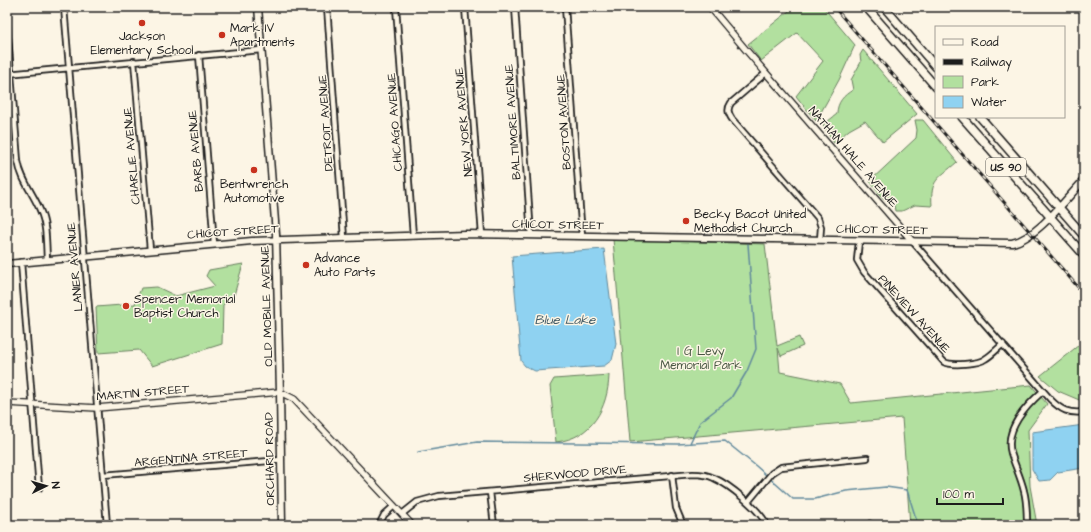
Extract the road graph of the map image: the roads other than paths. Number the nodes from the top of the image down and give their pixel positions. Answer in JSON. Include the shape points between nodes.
{"nodes":[{"id":1,"x":64,"y":7,"type":"edge"},
{"id":2,"x":258,"y":7,"type":"edge"},
{"id":3,"x":327,"y":7,"type":"edge"},
{"id":4,"x":396,"y":7,"type":"edge"},
{"id":5,"x":465,"y":7,"type":"edge"},
{"id":6,"x":515,"y":7,"type":"edge"},
{"id":7,"x":565,"y":7,"type":"edge"},
{"id":8,"x":710,"y":7,"type":"edge"},
{"id":9,"x":866,"y":7,"type":"edge"},
{"id":10,"x":884,"y":7,"type":"edge"},
{"id":11,"x":7,"y":24,"type":"edge"},
{"id":12,"x":262,"y":50,"type":"junction"},
{"id":13,"x":198,"y":56,"type":"junction"},
{"id":14,"x":134,"y":61,"type":"junction"},
{"id":15,"x":935,"y":67,"type":"edge"},
{"id":16,"x":69,"y":68,"type":"junction"},
{"id":17,"x":935,"y":69,"type":"edge"},
{"id":18,"x":9,"y":73,"type":"edge"},
{"id":19,"x":766,"y":73,"type":"junction"},
{"id":20,"x":928,"y":78,"type":"junction"},
{"id":21,"x":935,"y":86,"type":"edge"},
{"id":22,"x":963,"y":118,"type":"edge"},
{"id":23,"x":981,"y":118,"type":"edge"},
{"id":24,"x":1084,"y":180,"type":"edge"},
{"id":25,"x":1059,"y":207,"type":"junction"},
{"id":26,"x":1050,"y":216,"type":"junction"},
{"id":27,"x":482,"y":235,"type":"junction"},
{"id":28,"x":532,"y":235,"type":"junction"},
{"id":29,"x":414,"y":236,"type":"junction"},
{"id":30,"x":582,"y":236,"type":"junction"},
{"id":31,"x":1084,"y":236,"type":"edge"},
{"id":32,"x":344,"y":238,"type":"junction"},
{"id":33,"x":276,"y":240,"type":"junction"},
{"id":34,"x":820,"y":240,"type":"junction"},
{"id":35,"x":859,"y":241,"type":"junction"},
{"id":36,"x":913,"y":242,"type":"junction"},
{"id":37,"x":214,"y":244,"type":"junction"},
{"id":38,"x":150,"y":250,"type":"junction"},
{"id":39,"x":1084,"y":255,"type":"edge"},
{"id":40,"x":85,"y":256,"type":"junction"},
{"id":41,"x":46,"y":260,"type":"junction"},
{"id":42,"x":21,"y":262,"type":"junction"},
{"id":43,"x":7,"y":264,"type":"edge"},
{"id":44,"x":1002,"y":344,"type":"junction"},
{"id":45,"x":1043,"y":391,"type":"junction"},
{"id":46,"x":280,"y":392,"type":"junction"},
{"id":47,"x":7,"y":403,"type":"edge"},
{"id":48,"x":32,"y":405,"type":"junction"},
{"id":49,"x":97,"y":408,"type":"junction"},
{"id":50,"x":1084,"y":412,"type":"edge"},
{"id":51,"x":867,"y":458,"type":"dead end"},
{"id":52,"x":281,"y":460,"type":"junction"},
{"id":53,"x":103,"y":475,"type":"junction"},
{"id":54,"x":672,"y":475,"type":"junction"},
{"id":55,"x":39,"y":488,"type":"dead end"},
{"id":56,"x":490,"y":492,"type":"junction"},
{"id":57,"x":748,"y":502,"type":"junction"},
{"id":58,"x":394,"y":506,"type":"junction"},
{"id":59,"x":402,"y":514,"type":"junction"},
{"id":60,"x":681,"y":524,"type":"edge"},
{"id":61,"x":107,"y":525,"type":"edge"},
{"id":62,"x":282,"y":525,"type":"edge"},
{"id":63,"x":379,"y":525,"type":"edge"},
{"id":64,"x":412,"y":525,"type":"edge"},
{"id":65,"x":494,"y":525,"type":"edge"},
{"id":66,"x":767,"y":525,"type":"edge"},
{"id":67,"x":1027,"y":525,"type":"edge"}],
"edges":[{"from":1,"to":16,"type":"street","name":"LANIER AVENUE"},
{"from":2,"to":12,"type":"main road","name":"OLD MOBILE AVENUE"},
{"from":3,"to":32,"type":"street","name":"DETROIT AVENUE"},
{"from":4,"to":29,"type":"street","name":"CHICAGO AVENUE"},
{"from":5,"to":27,"type":"street","name":"NEW YORK AVENUE"},
{"from":6,"to":28,"type":"street","name":"BALTIMORE AVENUE"},
{"from":7,"to":30,"type":"street","name":"BOSTON AVENUE"},
{"from":8,"to":19,"type":"street","name":"NATHAN HALE AVENUE"},
{"from":9,"to":20,"type":"main road"},
{"from":10,"to":15,"type":"main road"},
{"from":11,"to":18,"type":"street"},
{"from":12,"to":13,"type":"street"},
{"from":12,"to":33,"type":"main road","name":"OLD MOBILE AVENUE"},
{"from":13,"to":14,"type":"street"},
{"from":13,"to":37,"type":"street","name":"BARB AVENUE"},
{"from":14,"to":16,"type":"street"},
{"from":14,"to":38,"type":"street","name":"CHARLIE AVENUE"},
{"from":16,"to":18,"type":"street"},
{"from":16,"to":40,"type":"street","name":"LANIER AVENUE"},
{"from":17,"to":20,"type":"main road"},
{"from":18,"to":41,"type":"street","via":[[19,168],[42,216]]},
{"from":19,"to":34,"type":"street","via":[[736,98],[728,109],[732,119],[818,218],[821,227]]},
{"from":19,"to":36,"type":"street","name":"NATHAN HALE AVENUE"},
{"from":20,"to":21,"type":"main road"},
{"from":22,"to":26,"type":"main road","number":"US 90"},
{"from":23,"to":25,"type":"main road","number":"US 90"},
{"from":24,"to":25,"type":"main road","name":"CHICOT STREET"},
{"from":25,"to":26,"type":"main road","name":"CHICOT STREET"},
{"from":25,"to":31,"type":"main road","number":"US 90"},
{"from":26,"to":36,"type":"main road","name":"CHICOT STREET","via":[[1032,234],[1018,242]]},
{"from":26,"to":39,"type":"main road","number":"US 90"},
{"from":27,"to":28,"type":"main road","name":"CHICOT STREET"},
{"from":27,"to":29,"type":"main road","name":"CHICOT STREET"},
{"from":28,"to":30,"type":"main road","name":"CHICOT STREET"},
{"from":29,"to":32,"type":"main road","name":"CHICOT STREET"},
{"from":30,"to":34,"type":"main road","name":"CHICOT STREET"},
{"from":32,"to":33,"type":"main road","name":"CHICOT STREET"},
{"from":33,"to":37,"type":"main road","name":"CHICOT STREET"},
{"from":33,"to":46,"type":"main road","name":"OLD MOBILE AVENUE"},
{"from":34,"to":35,"type":"main road","name":"CHICOT STREET"},
{"from":35,"to":36,"type":"main road","name":"CHICOT STREET"},
{"from":35,"to":44,"type":"street","name":"PINEVIEW AVENUE","via":[[857,260],[864,272],[944,362],[980,362]]},
{"from":36,"to":44,"type":"street","name":"NATHAN HALE AVENUE"},
{"from":37,"to":38,"type":"main road","name":"CHICOT STREET"},
{"from":38,"to":40,"type":"main road","name":"CHICOT STREET"},
{"from":40,"to":41,"type":"main road","name":"CHICOT STREET"},
{"from":40,"to":49,"type":"street","name":"LANIER AVENUE"},
{"from":41,"to":42,"type":"main road","name":"CHICOT STREET"},
{"from":42,"to":43,"type":"main road","name":"CHICOT STREET"},
{"from":42,"to":48,"type":"street"},
{"from":44,"to":45,"type":"street","name":"NATHAN HALE AVENUE"},
{"from":45,"to":50,"type":"street","name":"NATHAN HALE AVENUE","via":[[1062,410],[1070,413]]},
{"from":45,"to":67,"type":"street","via":[[1015,424],[1009,440],[1011,454],[1024,491]]},
{"from":46,"to":49,"type":"street","name":"MARTIN STREET"},
{"from":46,"to":52,"type":"main road","name":"ORCHARD ROAD"},
{"from":46,"to":58,"type":"street","via":[[294,399]]},
{"from":47,"to":48,"type":"street","name":"MARTIN STREET"},
{"from":48,"to":49,"type":"street","name":"MARTIN STREET"},
{"from":48,"to":55,"type":"street"},
{"from":49,"to":53,"type":"street","name":"LANIER AVENUE"},
{"from":51,"to":57,"type":"street","via":[[781,467],[772,473]]},
{"from":52,"to":53,"type":"street","name":"ARGENTINA STREET"},
{"from":52,"to":62,"type":"main road","name":"ORCHARD ROAD"},
{"from":53,"to":61,"type":"street","name":"LANIER AVENUE"},
{"from":54,"to":56,"type":"street","name":"SHERWOOD DRIVE"},
{"from":54,"to":57,"type":"street","name":"SHERWOOD DRIVE","via":[[700,474],[713,477]]},
{"from":54,"to":60,"type":"street","via":[[675,503]]},
{"from":56,"to":59,"type":"street","name":"SHERWOOD DRIVE","via":[[432,497],[417,502]]},
{"from":56,"to":65,"type":"street"},
{"from":57,"to":66,"type":"street","name":"SHERWOOD DRIVE"},
{"from":58,"to":59,"type":"street"},
{"from":58,"to":63,"type":"street","via":[[384,515]]},
{"from":59,"to":64,"type":"street"}]}
